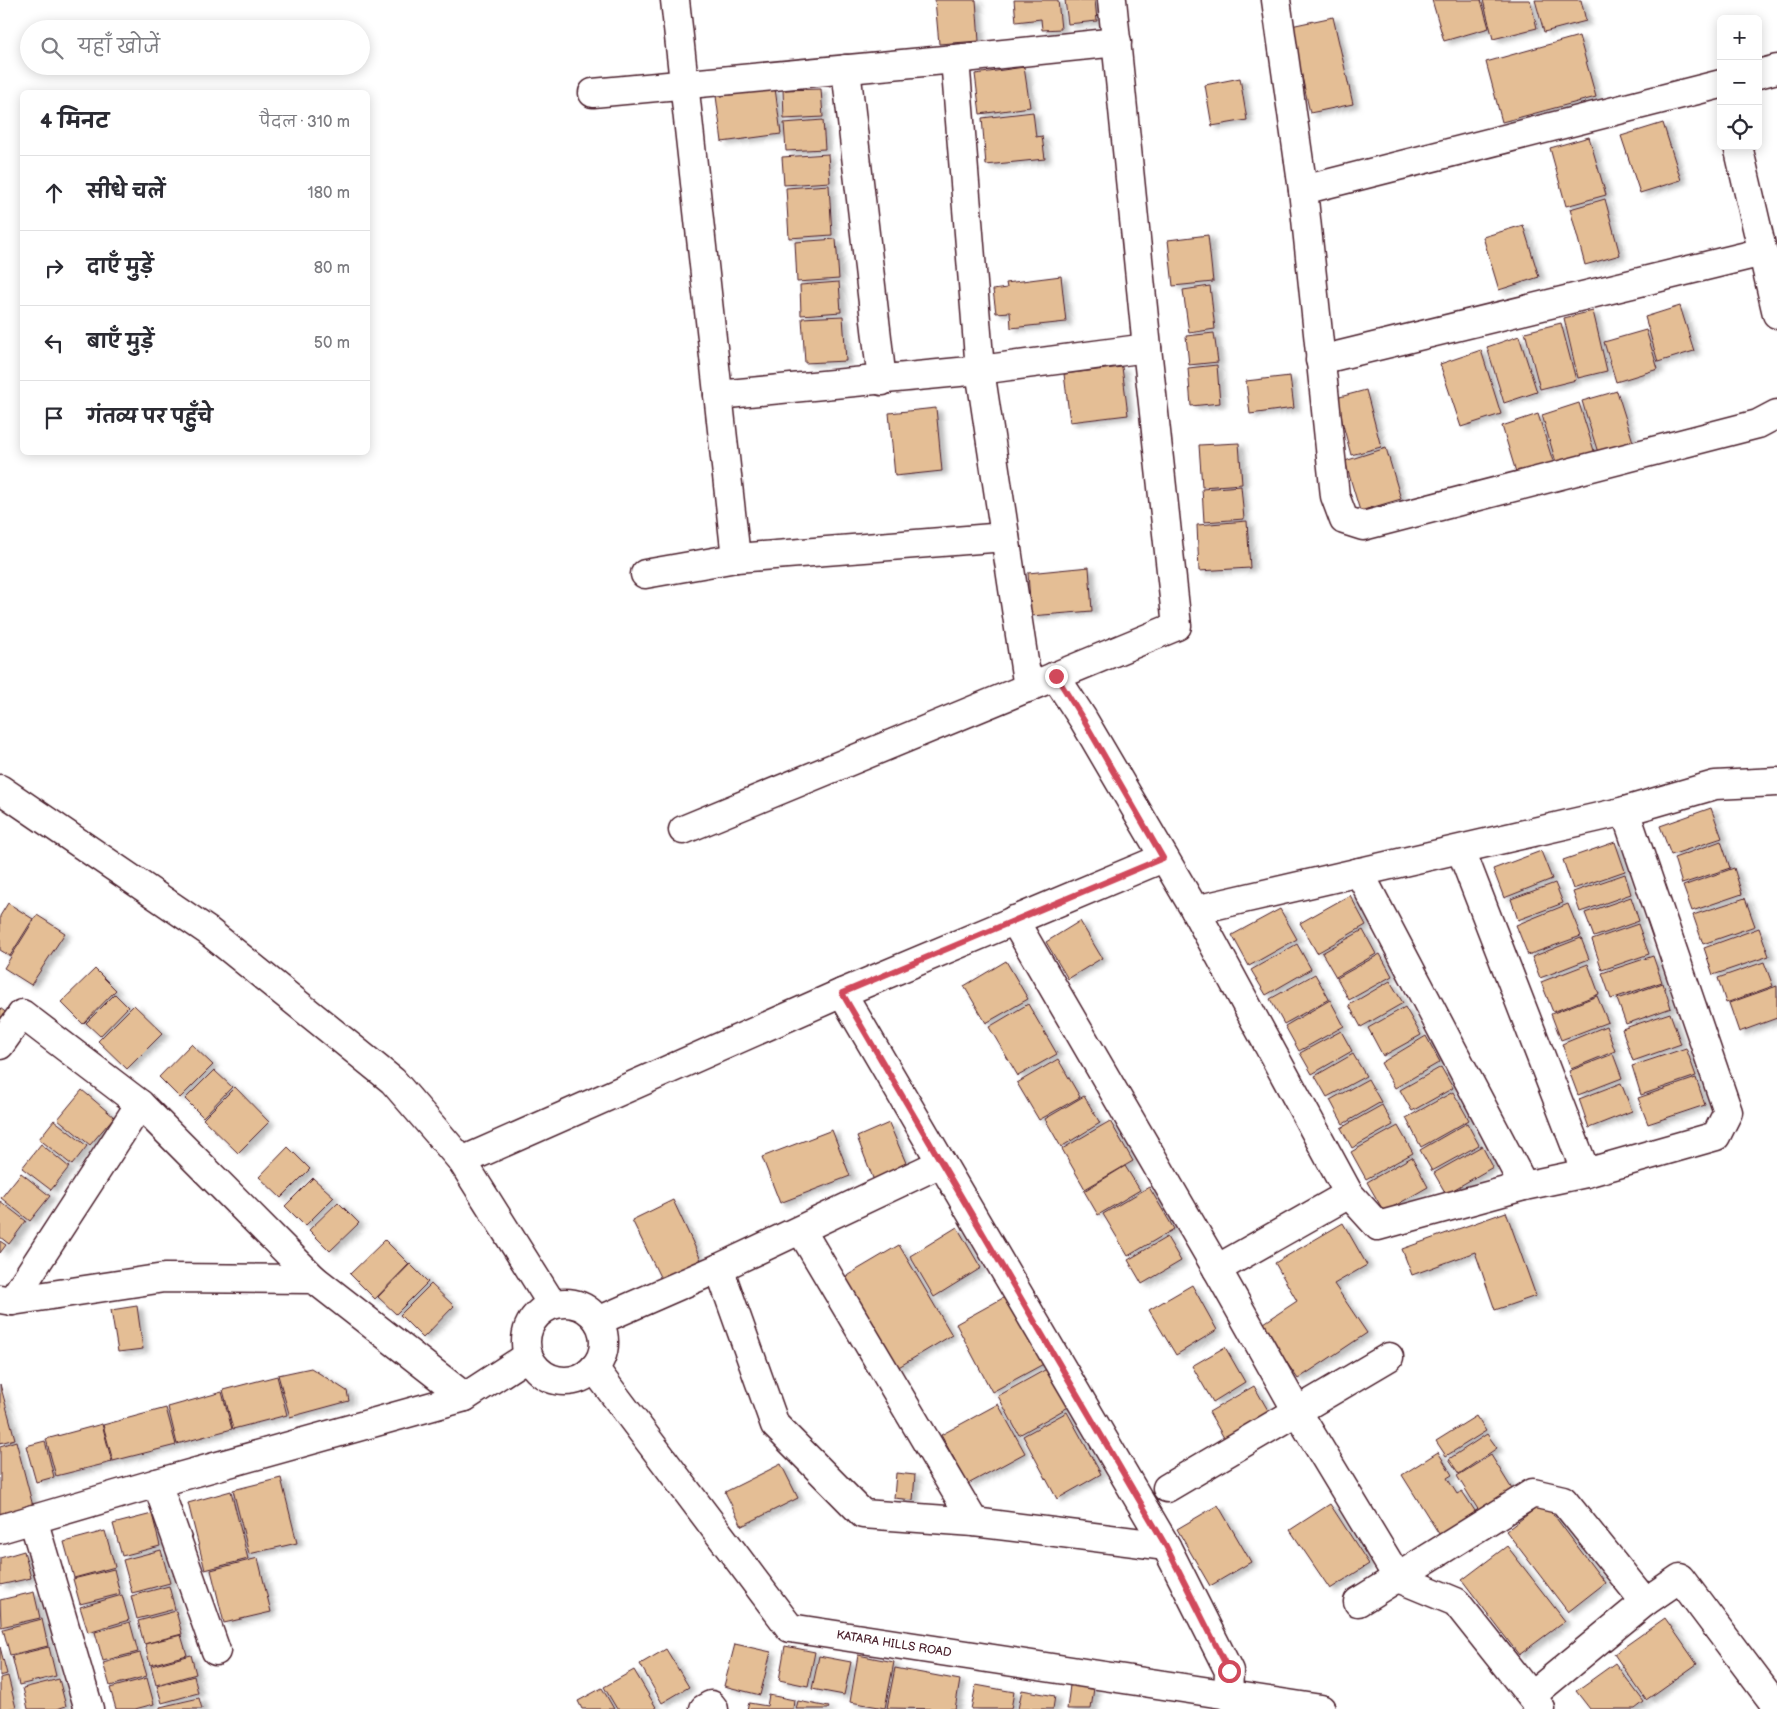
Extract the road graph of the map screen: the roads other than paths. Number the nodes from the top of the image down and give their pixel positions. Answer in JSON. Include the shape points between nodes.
{"nodes":[{"id":1,"x":675,"y":0,"type":"edge"},
{"id":2,"x":1112,"y":0,"type":"edge"},
{"id":3,"x":1276,"y":0,"type":"edge"},
{"id":4,"x":1118,"y":42,"type":"junction"},
{"id":5,"x":955,"y":59,"type":"junction"},
{"id":6,"x":846,"y":69,"type":"junction"},
{"id":7,"x":1777,"y":69,"type":"edge"},
{"id":8,"x":1762,"y":73,"type":"edge"},
{"id":9,"x":684,"y":84,"type":"junction"},
{"id":10,"x":1717,"y":85,"type":"edge"},
{"id":11,"x":592,"y":93,"type":"dead end"},
{"id":12,"x":1739,"y":150,"type":"edge"},
{"id":13,"x":1303,"y":190,"type":"junction"},
{"id":14,"x":1763,"y":252,"type":"junction"},
{"id":15,"x":1777,"y":314,"type":"edge"},
{"id":16,"x":1147,"y":348,"type":"junction"},
{"id":17,"x":1320,"y":360,"type":"junction"},
{"id":18,"x":980,"y":370,"type":"junction"},
{"id":19,"x":882,"y":381,"type":"junction"},
{"id":20,"x":718,"y":396,"type":"junction"},
{"id":21,"x":1777,"y":414,"type":"edge"},
{"id":22,"x":1005,"y":537,"type":"junction"},
{"id":23,"x":736,"y":558,"type":"junction"},
{"id":24,"x":645,"y":574,"type":"dead end"},
{"id":25,"x":1056,"y":676,"type":"junction"},
{"id":26,"x":1028,"y":688,"type":"junction"},
{"id":27,"x":1777,"y":782,"type":"edge"},
{"id":28,"x":0,"y":789,"type":"edge"},
{"id":29,"x":1625,"y":811,"type":"junction"},
{"id":30,"x":683,"y":830,"type":"dead end"},
{"id":31,"x":1461,"y":850,"type":"junction"},
{"id":32,"x":1163,"y":858,"type":"junction"},
{"id":33,"x":1360,"y":872,"type":"junction"},
{"id":34,"x":1195,"y":910,"type":"junction"},
{"id":35,"x":1014,"y":920,"type":"junction"},
{"id":36,"x":842,"y":993,"type":"junction"},
{"id":37,"x":0,"y":1045,"type":"edge"},
{"id":38,"x":140,"y":1104,"type":"junction"},
{"id":39,"x":462,"y":1161,"type":"junction"},
{"id":40,"x":941,"y":1163,"type":"junction"},
{"id":41,"x":1586,"y":1173,"type":"junction"},
{"id":42,"x":1524,"y":1186,"type":"junction"},
{"id":43,"x":1349,"y":1194,"type":"junction"},
{"id":44,"x":801,"y":1230,"type":"junction"},
{"id":45,"x":719,"y":1268,"type":"junction"},
{"id":46,"x":1217,"y":1269,"type":"junction"},
{"id":47,"x":314,"y":1278,"type":"junction"},
{"id":48,"x":6,"y":1300,"type":"edge"},
{"id":49,"x":552,"y":1304,"type":"junction"},
{"id":50,"x":598,"y":1321,"type":"junction"},
{"id":51,"x":528,"y":1356,"type":"junction"},
{"id":52,"x":1389,"y":1357,"type":"dead end"},
{"id":53,"x":594,"y":1368,"type":"junction"},
{"id":54,"x":464,"y":1397,"type":"junction"},
{"id":55,"x":1297,"y":1411,"type":"junction"},
{"id":56,"x":157,"y":1483,"type":"junction"},
{"id":57,"x":1166,"y":1488,"type":"dead end"},
{"id":58,"x":33,"y":1519,"type":"junction"},
{"id":59,"x":974,"y":1522,"type":"junction"},
{"id":60,"x":0,"y":1529,"type":"edge"},
{"id":61,"x":1166,"y":1546,"type":"junction"},
{"id":62,"x":1398,"y":1578,"type":"junction"},
{"id":63,"x":1358,"y":1602,"type":"dead end"},
{"id":64,"x":1646,"y":1602,"type":"junction"},
{"id":65,"x":216,"y":1651,"type":"dead end"},
{"id":66,"x":1228,"y":1696,"type":"junction"},
{"id":67,"x":1536,"y":1702,"type":"edge"},
{"id":68,"x":1777,"y":1707,"type":"edge"},
{"id":69,"x":89,"y":1709,"type":"edge"},
{"id":70,"x":704,"y":1709,"type":"edge"},
{"id":71,"x":714,"y":1709,"type":"edge"},
{"id":72,"x":1321,"y":1709,"type":"edge"}],
"edges":[{"from":1,"to":9,"type":"street"},
{"from":2,"to":4,"type":"street"},
{"from":3,"to":13,"type":"street"},
{"from":4,"to":5,"type":"street"},
{"from":4,"to":16,"type":"street"},
{"from":5,"to":6,"type":"street"},
{"from":5,"to":18,"type":"street"},
{"from":6,"to":9,"type":"street"},
{"from":6,"to":19,"type":"street"},
{"from":7,"to":8,"type":"street"},
{"from":9,"to":11,"type":"street"},
{"from":9,"to":20,"type":"street"},
{"from":10,"to":13,"type":"street"},
{"from":12,"to":14,"type":"street"},
{"from":13,"to":17,"type":"street"},
{"from":14,"to":15,"type":"street"},
{"from":14,"to":17,"type":"street"},
{"from":16,"to":18,"type":"street"},
{"from":16,"to":25,"type":"street","via":[[1177,626]]},
{"from":17,"to":21,"type":"street","via":[[1335,496],[1344,520],[1363,526],[1758,424]]},
{"from":18,"to":19,"type":"street"},
{"from":18,"to":22,"type":"street"},
{"from":19,"to":20,"type":"street"},
{"from":20,"to":23,"type":"street"},
{"from":22,"to":23,"type":"street"},
{"from":22,"to":26,"type":"street"},
{"from":23,"to":24,"type":"street"},
{"from":25,"to":26,"type":"street"},
{"from":25,"to":32,"type":"street"},
{"from":26,"to":30,"type":"street"},
{"from":27,"to":29,"type":"street","via":[[1715,785]]},
{"from":28,"to":39,"type":"street","via":[[208,930],[392,1081]]},
{"from":29,"to":31,"type":"street"},
{"from":29,"to":41,"type":"street","via":[[1728,1112],[1716,1136]]},
{"from":31,"to":33,"type":"street"},
{"from":31,"to":41,"type":"street"},
{"from":32,"to":34,"type":"street"},
{"from":32,"to":35,"type":"street"},
{"from":33,"to":34,"type":"street"},
{"from":33,"to":42,"type":"street"},
{"from":34,"to":43,"type":"street"},
{"from":35,"to":36,"type":"street"},
{"from":35,"to":46,"type":"street"},
{"from":36,"to":39,"type":"street"},
{"from":36,"to":40,"type":"street"},
{"from":37,"to":38,"type":"street","via":[[22,1014]]},
{"from":38,"to":47,"type":"street"},
{"from":38,"to":48,"type":"street"},
{"from":39,"to":49,"type":"street"},
{"from":40,"to":44,"type":"street"},
{"from":40,"to":61,"type":"street"},
{"from":41,"to":42,"type":"street"},
{"from":42,"to":43,"type":"street","via":[[1378,1226]]},
{"from":43,"to":46,"type":"street"},
{"from":44,"to":45,"type":"street"},
{"from":44,"to":59,"type":"street"},
{"from":45,"to":50,"type":"street"},
{"from":45,"to":59,"type":"street","via":[[776,1425],[863,1514]]},
{"from":46,"to":55,"type":"street"},
{"from":47,"to":48,"type":"street","via":[[164,1278]]},
{"from":47,"to":54,"type":"street"},
{"from":49,"to":50,"type":"street","via":[[578,1304]]},
{"from":49,"to":51,"type":"street","via":[[532,1319],[526,1331]]},
{"from":50,"to":53,"type":"street","via":[[604,1345]]},
{"from":51,"to":53,"type":"street","via":[[545,1376],[558,1381],[571,1381]]},
{"from":51,"to":54,"type":"street"},
{"from":52,"to":55,"type":"street"},
{"from":53,"to":66,"type":"street","name":"KATARA HILLS ROAD","via":[[790,1628]]},
{"from":54,"to":56,"type":"street"},
{"from":55,"to":57,"type":"street"},
{"from":55,"to":62,"type":"street"},
{"from":56,"to":58,"type":"street"},
{"from":56,"to":65,"type":"street"},
{"from":58,"to":60,"type":"street"},
{"from":58,"to":69,"type":"street"},
{"from":59,"to":61,"type":"street"},
{"from":61,"to":66,"type":"street","via":[[1229,1671]]},
{"from":62,"to":63,"type":"street"},
{"from":62,"to":64,"type":"street","via":[[1533,1493],[1563,1500]]},
{"from":62,"to":67,"type":"street","via":[[1456,1602]]},
{"from":64,"to":67,"type":"street"},
{"from":64,"to":68,"type":"street","via":[[1680,1578]]},
{"from":66,"to":72,"type":"street","name":"KATARA HILLS ROAD"},
{"from":70,"to":71,"type":"street","via":[[711,1705]]}]}
